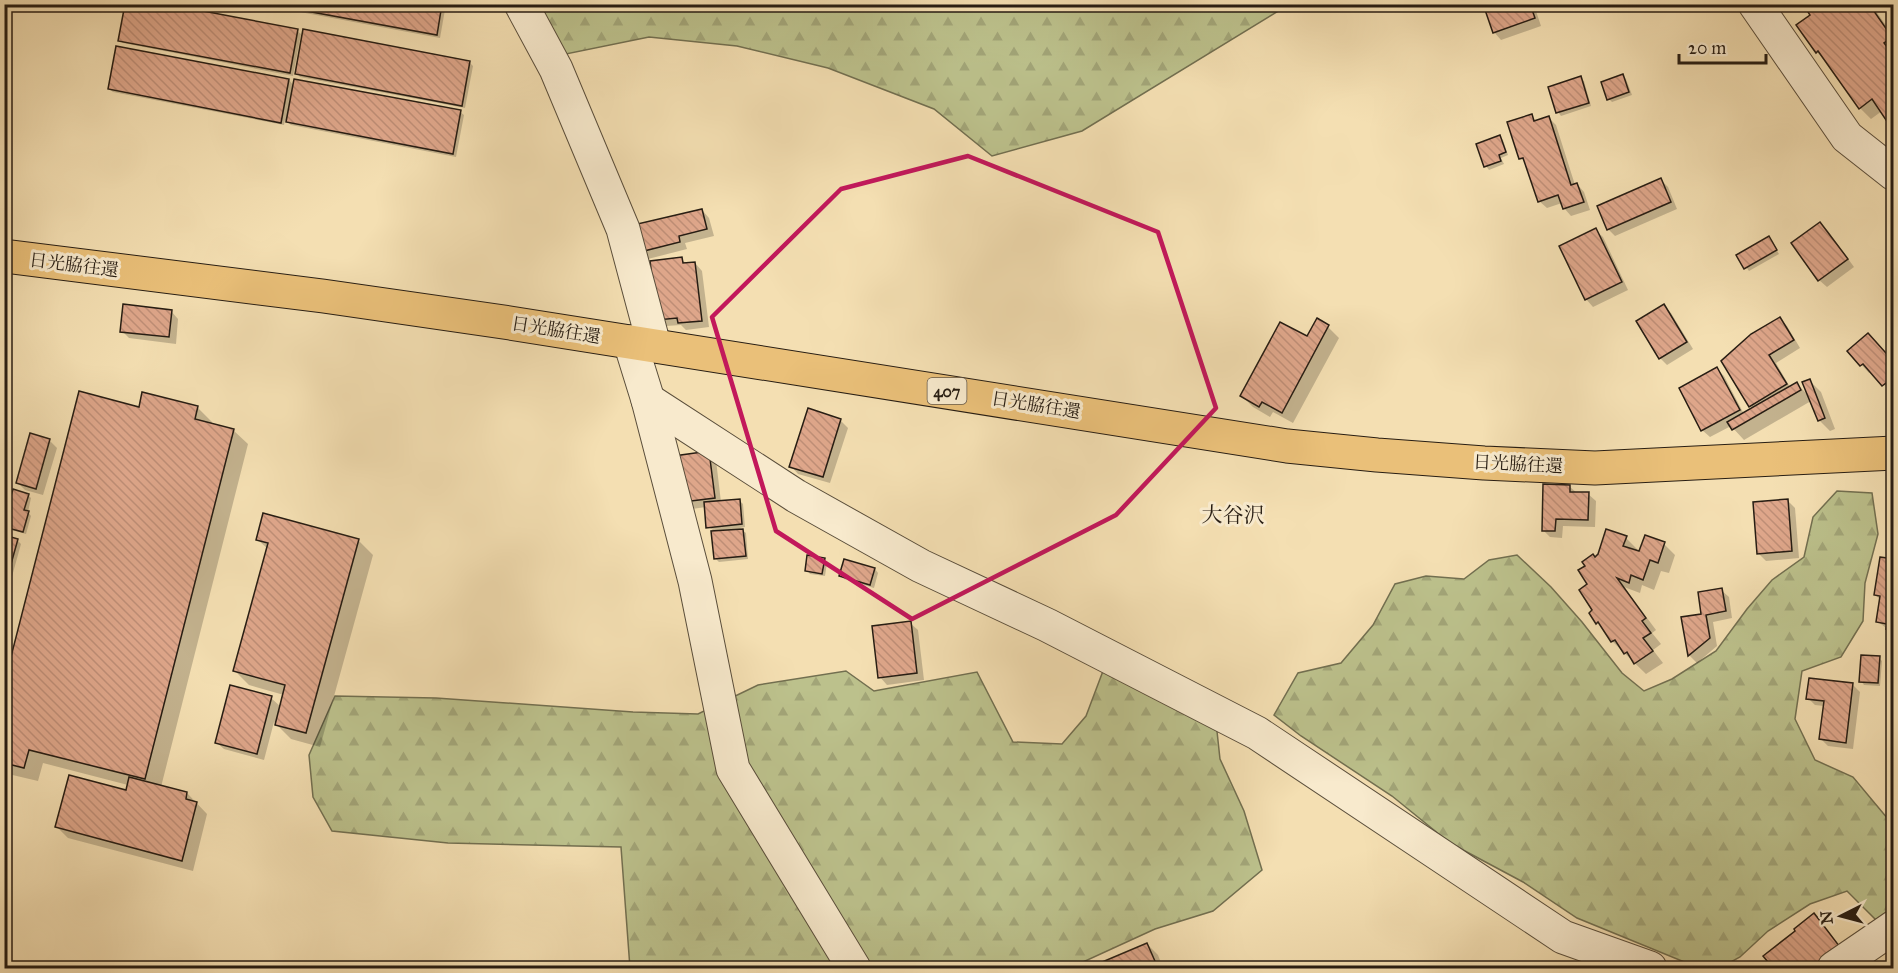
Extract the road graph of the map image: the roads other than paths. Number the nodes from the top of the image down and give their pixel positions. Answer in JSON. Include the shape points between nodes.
{"nodes":[{"id":1,"x":521,"y":4,"type":"edge"},
{"id":2,"x":1755,"y":4,"type":"edge"},
{"id":3,"x":1893,"y":174,"type":"edge"},
{"id":4,"x":4,"y":256,"type":"edge"},
{"id":5,"x":642,"y":344,"type":"junction"},
{"id":6,"x":648,"y":400,"type":"junction"},
{"id":7,"x":1893,"y":453,"type":"edge"},
{"id":8,"x":1893,"y":927,"type":"edge"},
{"id":9,"x":1566,"y":953,"type":"edge"},
{"id":10,"x":855,"y":969,"type":"edge"},
{"id":11,"x":1650,"y":969,"type":"edge"},
{"id":12,"x":1834,"y":969,"type":"edge"}],
"edges":[{"from":1,"to":5,"type":"street","via":[[556,69],[623,229]]},
{"from":2,"to":3,"type":"street","via":[[1847,137]]},
{"from":4,"to":5,"type":"highway","name":"日光脇往還","number":"407","via":[[323,296]]},
{"from":5,"to":6,"type":"street"},
{"from":5,"to":7,"type":"highway","name":"日光脇往還","number":"407","via":[[1287,446],[1377,455],[1595,468]]},
{"from":6,"to":9,"type":"street","via":[[796,496],[921,566],[1047,625],[1257,733]]},
{"from":6,"to":10,"type":"street","via":[[695,581],[733,769]]},
{"from":8,"to":12,"type":"street"},
{"from":9,"to":11,"type":"street"}]}
